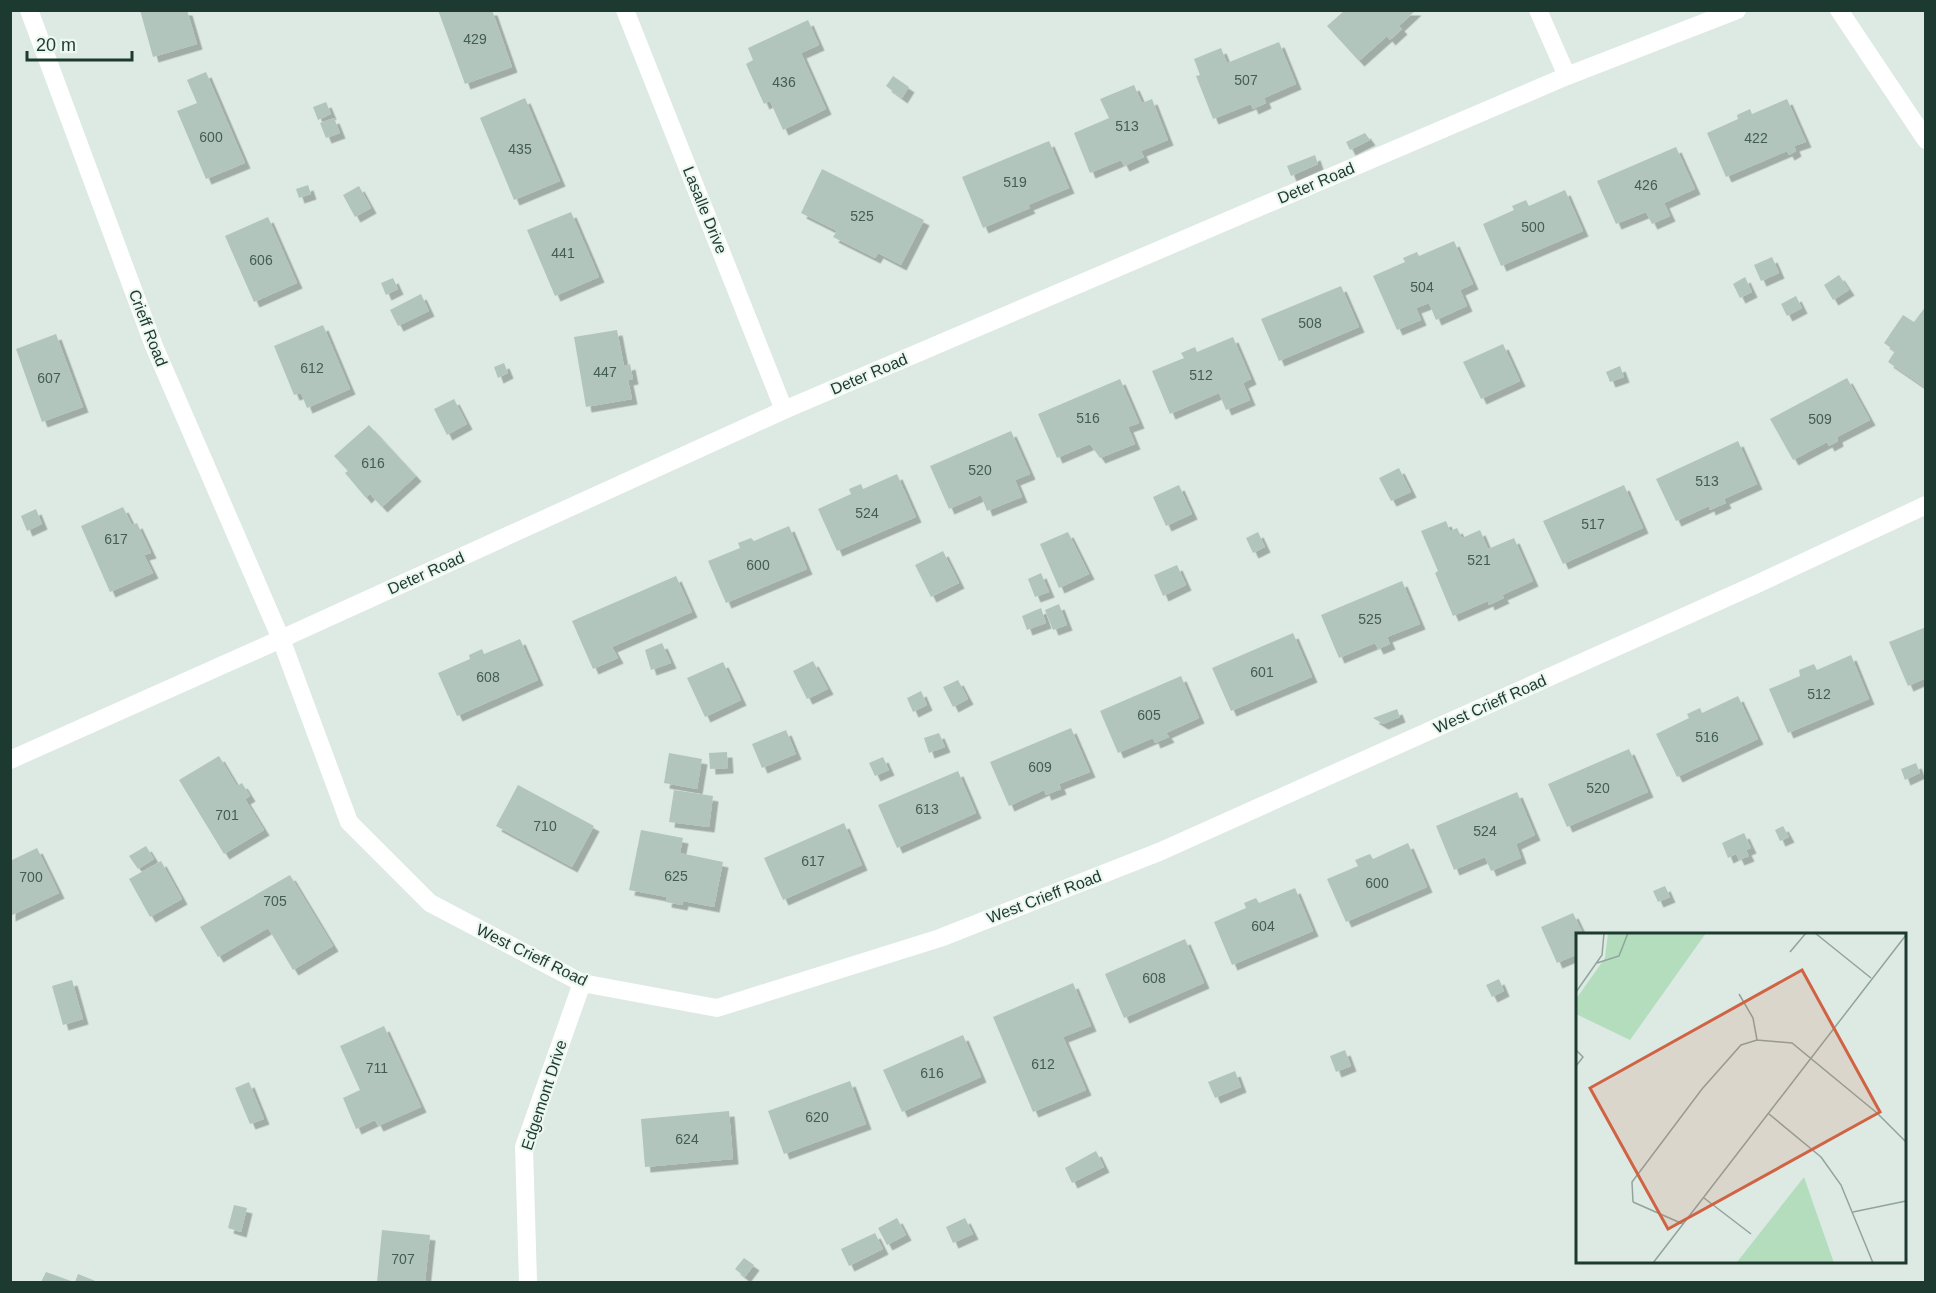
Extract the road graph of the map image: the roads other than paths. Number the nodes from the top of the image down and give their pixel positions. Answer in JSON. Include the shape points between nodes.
{"nodes":[{"id":1,"x":29,"y":10,"type":"edge"},
{"id":2,"x":625,"y":10,"type":"edge"},
{"id":3,"x":1538,"y":10,"type":"edge"},
{"id":4,"x":1737,"y":10,"type":"edge"},
{"id":5,"x":1839,"y":10,"type":"edge"},
{"id":6,"x":1567,"y":76,"type":"junction"},
{"id":7,"x":1926,"y":140,"type":"edge"},
{"id":8,"x":784,"y":411,"type":"junction"},
{"id":9,"x":1926,"y":506,"type":"edge"},
{"id":10,"x":281,"y":639,"type":"junction"},
{"id":11,"x":10,"y":760,"type":"edge"},
{"id":12,"x":582,"y":983,"type":"junction"},
{"id":13,"x":528,"y":1282,"type":"edge"}],
"edges":[{"from":1,"to":10,"type":"street","name":"Crieff Road","via":[[154,346]]},
{"from":2,"to":8,"type":"street","name":"Lasalle Drive"},
{"from":3,"to":6,"type":"street"},
{"from":4,"to":6,"type":"street","name":"Deter Road"},
{"from":5,"to":7,"type":"street"},
{"from":6,"to":8,"type":"street","name":"Deter Road"},
{"from":8,"to":10,"type":"street","name":"Deter Road"},
{"from":9,"to":12,"type":"street","name":"West Crieff Road","via":[[1159,852],[940,938],[717,1008]]},
{"from":10,"to":11,"type":"street","name":"Deter Road"},
{"from":10,"to":12,"type":"street","name":"West Crieff Road","via":[[349,822],[430,903]]},
{"from":12,"to":13,"type":"street","name":"Edgemont Drive","via":[[524,1147]]}]}
